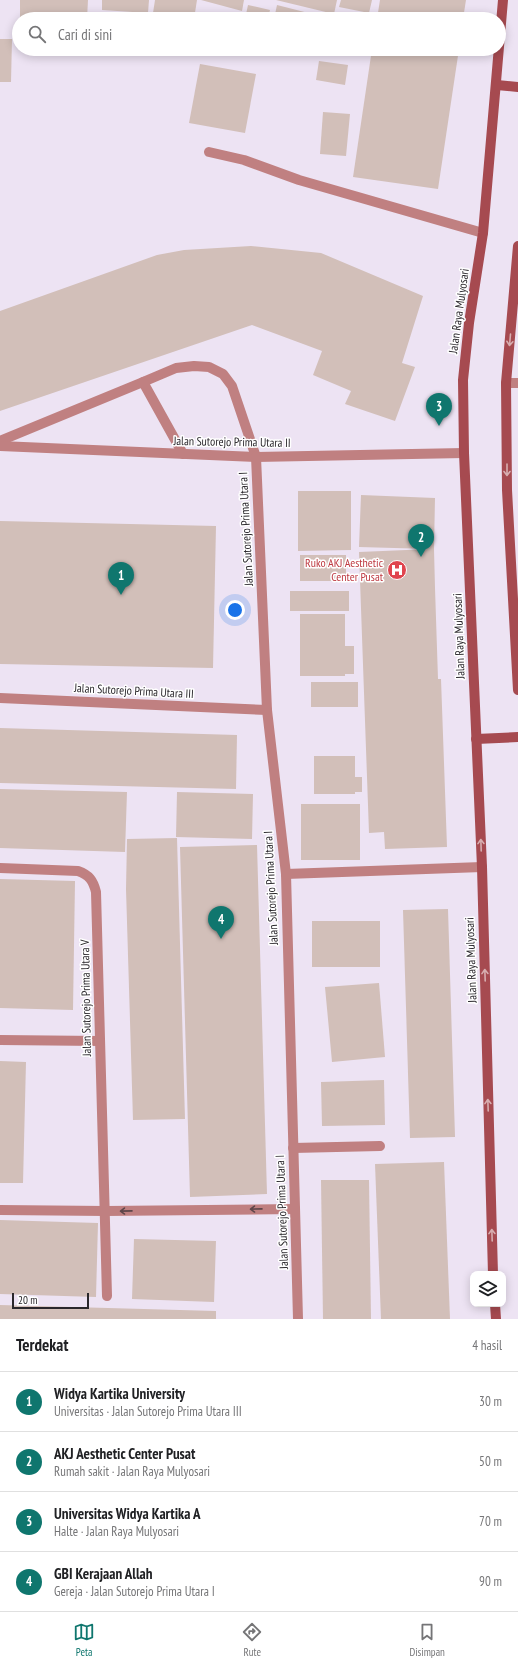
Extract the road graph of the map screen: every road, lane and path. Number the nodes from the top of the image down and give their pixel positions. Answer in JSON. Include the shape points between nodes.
{"nodes":[{"id":1,"x":503,"y":0,"type":"edge"},
{"id":2,"x":502,"y":12,"type":"edge"},
{"id":3,"x":499,"y":56,"type":"edge"},
{"id":4,"x":497,"y":85,"type":"junction"},
{"id":5,"x":518,"y":87,"type":"edge"},
{"id":6,"x":209,"y":152,"type":"dead end"},
{"id":7,"x":484,"y":233,"type":"junction"},
{"id":8,"x":518,"y":246,"type":"edge"},
{"id":9,"x":143,"y":382,"type":"junction"},
{"id":10,"x":506,"y":383,"type":"junction"},
{"id":11,"x":518,"y":383,"type":"edge"},
{"id":12,"x":0,"y":441,"type":"edge"},
{"id":13,"x":0,"y":446,"type":"edge"},
{"id":14,"x":464,"y":453,"type":"junction"},
{"id":15,"x":183,"y":454,"type":"junction"},
{"id":16,"x":256,"y":457,"type":"junction"},
{"id":17,"x":518,"y":690,"type":"edge"},
{"id":18,"x":0,"y":698,"type":"edge"},
{"id":19,"x":267,"y":710,"type":"junction"},
{"id":20,"x":518,"y":737,"type":"edge"},
{"id":21,"x":476,"y":739,"type":"junction"},
{"id":22,"x":482,"y":867,"type":"junction"},
{"id":23,"x":0,"y":868,"type":"edge"},
{"id":24,"x":286,"y":874,"type":"junction"},
{"id":25,"x":0,"y":1040,"type":"edge"},
{"id":26,"x":100,"y":1041,"type":"junction"},
{"id":27,"x":380,"y":1146,"type":"dead end"},
{"id":28,"x":293,"y":1148,"type":"junction"},
{"id":29,"x":295,"y":1209,"type":"junction"},
{"id":30,"x":0,"y":1210,"type":"edge"},
{"id":31,"x":106,"y":1211,"type":"junction"},
{"id":32,"x":493,"y":1271,"type":"edge"},
{"id":33,"x":107,"y":1296,"type":"dead end"},
{"id":34,"x":495,"y":1307,"type":"edge"},
{"id":35,"x":298,"y":1319,"type":"edge"},
{"id":36,"x":496,"y":1319,"type":"edge"}],
"edges":[{"from":1,"to":2,"type":"main road","name":"Jalan Raya Mulyosari"},
{"from":3,"to":4,"type":"main road","name":"Jalan Raya Mulyosari"},
{"from":4,"to":5,"type":"main road"},
{"from":4,"to":7,"type":"main road","name":"Jalan Raya Mulyosari"},
{"from":6,"to":7,"type":"street","via":[[244,160],[299,180]]},
{"from":7,"to":14,"type":"main road","name":"Jalan Raya Mulyosari","via":[[469,323],[463,380]]},
{"from":8,"to":10,"type":"main road","one_way":true},
{"from":9,"to":12,"type":"street","name":"Jalan Sutorejo Prima Utara I"},
{"from":9,"to":15,"type":"street"},
{"from":9,"to":16,"type":"street","name":"Jalan Sutorejo Prima Utara I","via":[[176,368],[194,366],[209,367],[223,374],[232,386]]},
{"from":10,"to":11,"type":"street"},
{"from":10,"to":17,"type":"main road","one_way":true,"via":[[507,490]]},
{"from":13,"to":15,"type":"street","name":"Jalan Sutorejo Prima Utara II"},
{"from":14,"to":16,"type":"street","name":"Jalan Sutorejo Prima Utara II"},
{"from":14,"to":21,"type":"main road","name":"Jalan Raya Mulyosari"},
{"from":15,"to":16,"type":"street","name":"Jalan Sutorejo Prima Utara II"},
{"from":16,"to":19,"type":"street","name":"Jalan Sutorejo Prima Utara I"},
{"from":18,"to":19,"type":"street","name":"Jalan Sutorejo Prima Utara III"},
{"from":19,"to":24,"type":"street","name":"Jalan Sutorejo Prima Utara I"},
{"from":20,"to":21,"type":"main road"},
{"from":22,"to":21,"type":"main road","name":"Jalan Raya Mulyosari","one_way":true},
{"from":22,"to":24,"type":"street"},
{"from":32,"to":22,"type":"main road","name":"Jalan Raya Mulyosari","one_way":true},
{"from":23,"to":26,"type":"street","name":"Jalan Sutorejo Prima Utara V","via":[[78,872],[86,874],[94,883]]},
{"from":24,"to":28,"type":"street","name":"Jalan Sutorejo Prima Utara I"},
{"from":25,"to":26,"type":"street"},
{"from":26,"to":31,"type":"street","name":"Jalan Sutorejo Prima Utara V"},
{"from":27,"to":28,"type":"street"},
{"from":28,"to":29,"type":"street","name":"Jalan Sutorejo Prima Utara I"},
{"from":29,"to":31,"type":"street","one_way":true},
{"from":29,"to":35,"type":"street","name":"Jalan Sutorejo Prima Utara I"},
{"from":30,"to":31,"type":"street"},
{"from":31,"to":33,"type":"street","name":"Jalan Sutorejo Prima Utara V"},
{"from":34,"to":36,"type":"main road"}]}
